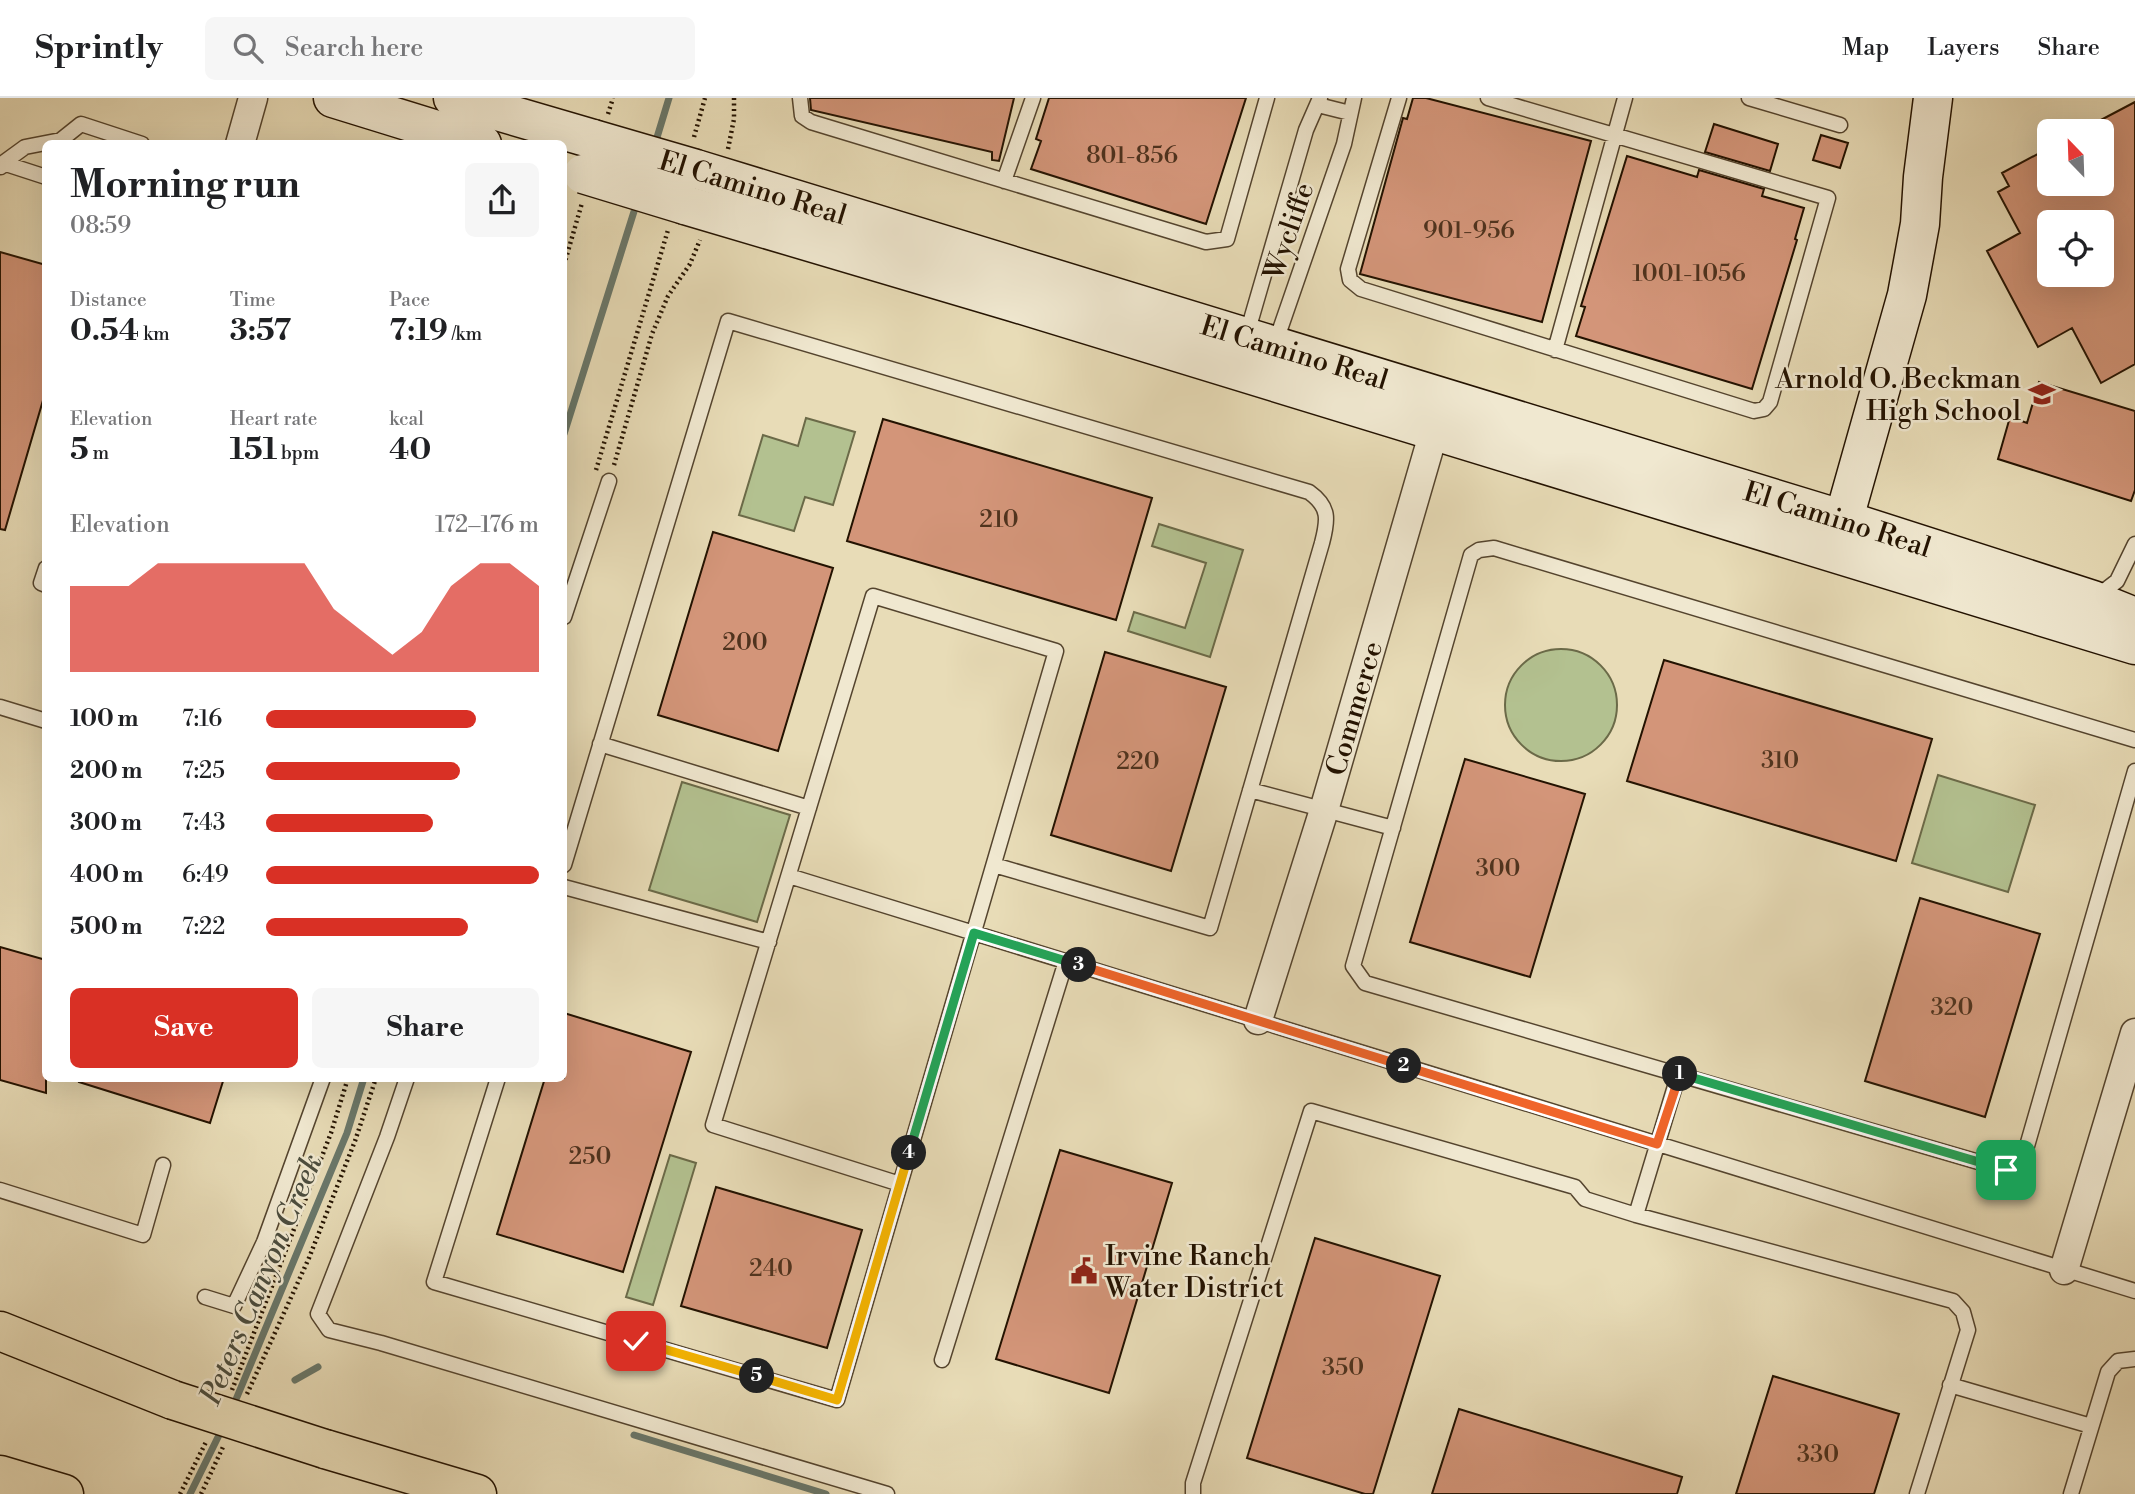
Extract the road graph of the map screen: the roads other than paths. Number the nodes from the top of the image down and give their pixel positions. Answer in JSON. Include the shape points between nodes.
{"nodes":[{"id":1,"x":253,"y":98,"type":"edge"},
{"id":2,"x":333,"y":98,"type":"edge"},
{"id":3,"x":453,"y":98,"type":"edge"},
{"id":4,"x":800,"y":98,"type":"edge"},
{"id":5,"x":1033,"y":98,"type":"edge"},
{"id":6,"x":1267,"y":98,"type":"edge"},
{"id":7,"x":1354,"y":98,"type":"edge"},
{"id":8,"x":1399,"y":98,"type":"edge"},
{"id":9,"x":1488,"y":98,"type":"edge"},
{"id":10,"x":1625,"y":98,"type":"edge"},
{"id":11,"x":1749,"y":98,"type":"edge"},
{"id":12,"x":1933,"y":98,"type":"edge"},
{"id":13,"x":1319,"y":101,"type":"edge"},
{"id":14,"x":1349,"y":113,"type":"junction"},
{"id":15,"x":1840,"y":125,"type":"dead end"},
{"id":16,"x":1615,"y":136,"type":"junction"},
{"id":17,"x":61,"y":140,"type":"edge"},
{"id":18,"x":130,"y":140,"type":"edge"},
{"id":19,"x":241,"y":140,"type":"edge"},
{"id":20,"x":469,"y":140,"type":"edge"},
{"id":21,"x":539,"y":140,"type":"edge"},
{"id":22,"x":42,"y":144,"type":"edge"},
{"id":23,"x":580,"y":160,"type":"edge"},
{"id":24,"x":2,"y":166,"type":"edge"},
{"id":25,"x":42,"y":176,"type":"edge"},
{"id":26,"x":1004,"y":181,"type":"junction"},
{"id":27,"x":1555,"y":351,"type":"junction"},
{"id":28,"x":1255,"y":358,"type":"junction"},
{"id":29,"x":1438,"y":414,"type":"junction"},
{"id":30,"x":609,"y":481,"type":"road end"},
{"id":31,"x":1839,"y":537,"type":"junction"},
{"id":32,"x":2135,"y":544,"type":"edge"},
{"id":33,"x":2093,"y":600,"type":"junction"},
{"id":34,"x":567,"y":608,"type":"edge"},
{"id":35,"x":2135,"y":617,"type":"edge"},
{"id":36,"x":2135,"y":645,"type":"edge"},
{"id":37,"x":0,"y":707,"type":"edge"},
{"id":38,"x":42,"y":720,"type":"edge"},
{"id":39,"x":2135,"y":740,"type":"edge"},
{"id":40,"x":600,"y":744,"type":"junction"},
{"id":41,"x":2135,"y":771,"type":"edge"},
{"id":42,"x":1250,"y":790,"type":"junction"},
{"id":43,"x":809,"y":808,"type":"junction"},
{"id":44,"x":1324,"y":810,"type":"junction"},
{"id":45,"x":1392,"y":828,"type":"junction"},
{"id":46,"x":567,"y":855,"type":"edge"},
{"id":47,"x":994,"y":865,"type":"junction"},
{"id":48,"x":789,"y":876,"type":"junction"},
{"id":49,"x":567,"y":888,"type":"edge"},
{"id":50,"x":974,"y":933,"type":"junction"},
{"id":51,"x":769,"y":942,"type":"junction"},
{"id":52,"x":1066,"y":961,"type":"junction"},
{"id":53,"x":1258,"y":1020,"type":"junction"},
{"id":54,"x":2135,"y":1033,"type":"edge"},
{"id":55,"x":1679,"y":1073,"type":"junction"},
{"id":56,"x":322,"y":1082,"type":"edge"},
{"id":57,"x":406,"y":1082,"type":"edge"},
{"id":58,"x":497,"y":1082,"type":"edge"},
{"id":59,"x":1657,"y":1144,"type":"junction"},
{"id":60,"x":163,"y":1165,"type":"dead end"},
{"id":61,"x":900,"y":1184,"type":"junction"},
{"id":62,"x":0,"y":1190,"type":"edge"},
{"id":63,"x":1636,"y":1215,"type":"junction"},
{"id":64,"x":2064,"y":1270,"type":"junction"},
{"id":65,"x":2135,"y":1291,"type":"edge"},
{"id":66,"x":205,"y":1297,"type":"dead end"},
{"id":67,"x":0,"y":1331,"type":"edge"},
{"id":68,"x":0,"y":1354,"type":"edge"},
{"id":69,"x":2135,"y":1359,"type":"edge"},
{"id":70,"x":942,"y":1360,"type":"dead end"},
{"id":71,"x":1950,"y":1385,"type":"junction"},
{"id":72,"x":173,"y":1400,"type":"junction"},
{"id":73,"x":2091,"y":1426,"type":"junction"},
{"id":74,"x":0,"y":1475,"type":"edge"},
{"id":75,"x":64,"y":1494,"type":"edge"},
{"id":76,"x":477,"y":1494,"type":"edge"},
{"id":77,"x":887,"y":1494,"type":"edge"},
{"id":78,"x":1193,"y":1494,"type":"edge"},
{"id":79,"x":1917,"y":1494,"type":"edge"},
{"id":80,"x":2071,"y":1494,"type":"edge"}],
"edges":[{"from":1,"to":19,"type":"street"},
{"from":2,"to":20,"type":"main road"},
{"from":3,"to":21,"type":"main road","name":"El Camino Real"},
{"from":4,"to":26,"type":"lane","via":[[802,116],[811,122]]},
{"from":5,"to":26,"type":"lane"},
{"from":6,"to":26,"type":"lane","via":[[1227,239],[1206,242]]},
{"from":7,"to":14,"type":"lane","name":"Wycliffe"},
{"from":8,"to":27,"type":"lane","via":[[1348,269],[1350,280],[1361,289]]},
{"from":9,"to":16,"type":"lane"},
{"from":10,"to":16,"type":"lane"},
{"from":11,"to":15,"type":"lane"},
{"from":12,"to":31,"type":"main road","via":[[1920,224],[1907,295]]},
{"from":13,"to":14,"type":"lane"},
{"from":13,"to":28,"type":"lane","name":"Wycliffe","via":[[1306,130]]},
{"from":14,"to":28,"type":"lane","name":"Wycliffe","via":[[1344,144]]},
{"from":16,"to":27,"type":"lane"},
{"from":16,"to":27,"type":"lane","via":[[1828,198],[1770,402],[1764,409],[1754,411]]},
{"from":17,"to":18,"type":"lane","via":[[81,124]]},
{"from":22,"to":24,"type":"lane","via":[[25,147]]},
{"from":23,"to":28,"type":"main road","name":"El Camino Real","bridge":true,"via":[[695,189]]},
{"from":24,"to":25,"type":"lane"},
{"from":28,"to":29,"type":"main road","name":"El Camino Real"},
{"from":29,"to":31,"type":"main road","name":"El Camino Real"},
{"from":29,"to":44,"type":"street","name":"Commerce"},
{"from":30,"to":34,"type":"lane"},
{"from":31,"to":33,"type":"main road","name":"El Camino Real"},
{"from":31,"to":36,"type":"main road","name":"El Camino Real"},
{"from":32,"to":33,"type":"lane","via":[[2117,581]]},
{"from":33,"to":35,"type":"main road","name":"El Camino Real"},
{"from":37,"to":38,"type":"lane"},
{"from":39,"to":45,"type":"lane","via":[[1494,548],[1471,555]]},
{"from":40,"to":42,"type":"lane","via":[[728,321],[1310,492],[1319,499],[1326,512],[1326,526]]},
{"from":40,"to":43,"type":"lane"},
{"from":40,"to":46,"type":"lane"},
{"from":41,"to":55,"type":"lane","via":[[2021,1164],[2006,1170]]},
{"from":42,"to":44,"type":"lane"},
{"from":42,"to":47,"type":"lane","via":[[1210,928]]},
{"from":43,"to":47,"type":"lane","via":[[873,596],[1056,651]]},
{"from":43,"to":48,"type":"lane"},
{"from":44,"to":45,"type":"lane"},
{"from":44,"to":53,"type":"street","name":"Commerce"},
{"from":45,"to":55,"type":"lane","via":[[1353,966],[1365,983]]},
{"from":47,"to":50,"type":"lane"},
{"from":48,"to":50,"type":"lane"},
{"from":48,"to":51,"type":"lane"},
{"from":49,"to":51,"type":"lane"},
{"from":50,"to":52,"type":"lane"},
{"from":50,"to":61,"type":"lane"},
{"from":51,"to":61,"type":"lane","via":[[713,1125]]},
{"from":52,"to":53,"type":"lane"},
{"from":52,"to":70,"type":"lane"},
{"from":53,"to":59,"type":"lane"},
{"from":54,"to":64,"type":"street"},
{"from":55,"to":59,"type":"lane"},
{"from":56,"to":66,"type":"lane","via":[[264,1242],[234,1306]]},
{"from":57,"to":77,"type":"lane","via":[[318,1314],[329,1331]]},
{"from":58,"to":61,"type":"lane","via":[[435,1282],[837,1400]]},
{"from":59,"to":63,"type":"lane"},
{"from":59,"to":64,"type":"lane"},
{"from":60,"to":62,"type":"lane","via":[[143,1235]]},
{"from":63,"to":71,"type":"lane","via":[[1953,1301],[1963,1312],[1968,1330]]},
{"from":63,"to":78,"type":"lane","via":[[1585,1199],[1575,1186],[1311,1111]]},
{"from":64,"to":65,"type":"lane"},
{"from":67,"to":72,"type":"highway"},
{"from":68,"to":72,"type":"highway"},
{"from":69,"to":73,"type":"lane","via":[[2118,1361],[2108,1372]]},
{"from":71,"to":73,"type":"lane"},
{"from":71,"to":79,"type":"lane"},
{"from":72,"to":76,"type":"highway","bridge":true},
{"from":73,"to":80,"type":"lane"},
{"from":74,"to":75,"type":"highway"}]}
